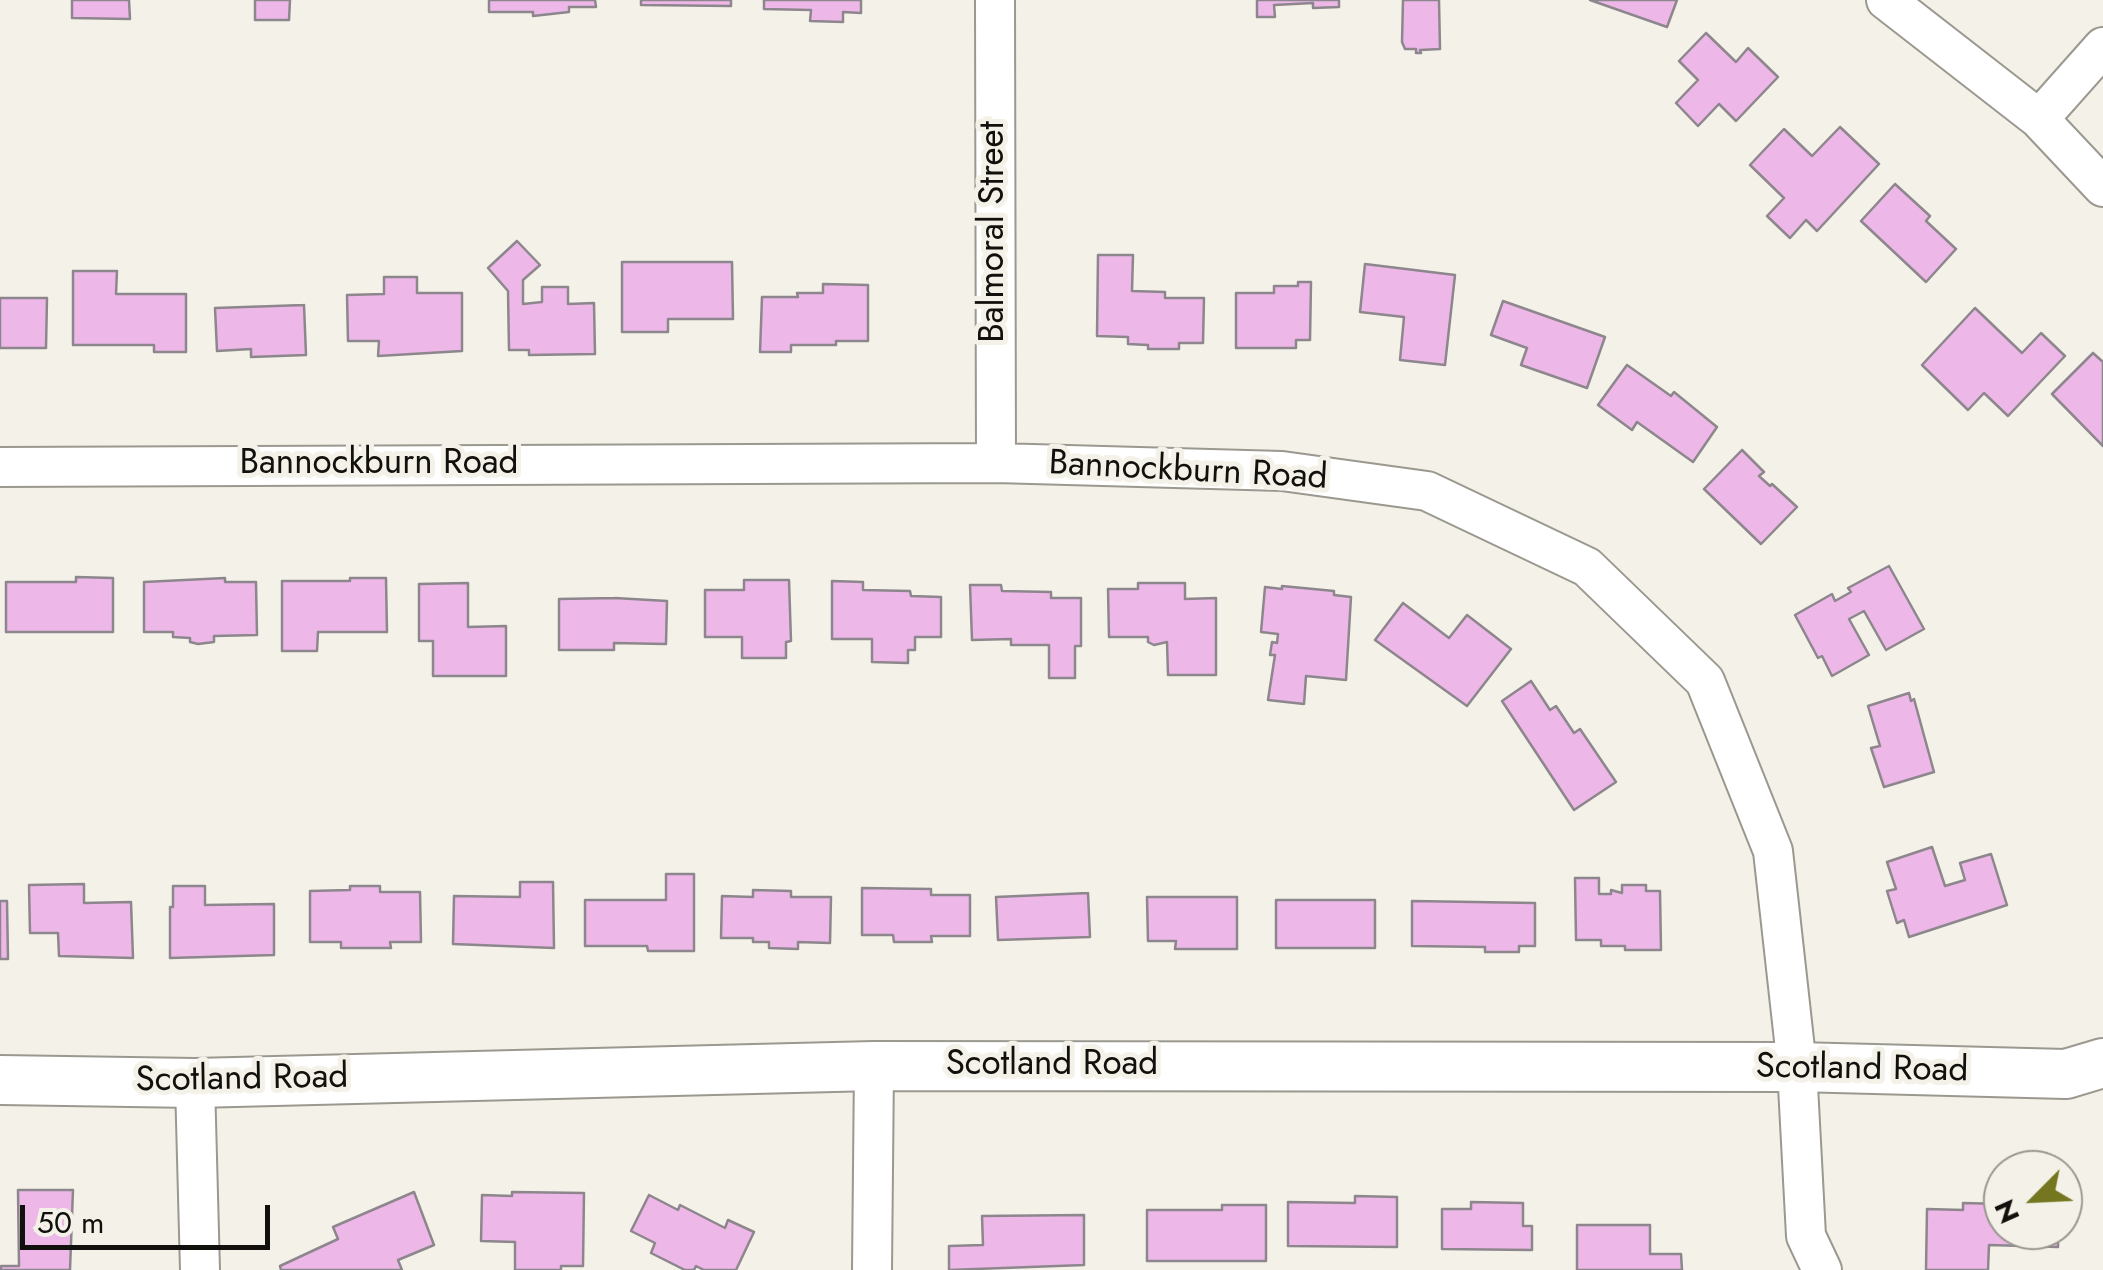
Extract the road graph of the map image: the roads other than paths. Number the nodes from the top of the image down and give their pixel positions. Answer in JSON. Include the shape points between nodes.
{"nodes":[{"id":1,"x":995,"y":0,"type":"edge"},
{"id":2,"x":1886,"y":0,"type":"edge"},
{"id":3,"x":2103,"y":47,"type":"edge"},
{"id":4,"x":2039,"y":119,"type":"junction"},
{"id":5,"x":2103,"y":187,"type":"edge"},
{"id":6,"x":996,"y":464,"type":"junction"},
{"id":7,"x":0,"y":466,"type":"edge"},
{"id":8,"x":2103,"y":1063,"type":"edge"},
{"id":9,"x":874,"y":1066,"type":"junction"},
{"id":10,"x":1796,"y":1067,"type":"junction"},
{"id":11,"x":0,"y":1080,"type":"edge"},
{"id":12,"x":195,"y":1084,"type":"junction"},
{"id":13,"x":200,"y":1270,"type":"edge"},
{"id":14,"x":872,"y":1270,"type":"edge"},
{"id":15,"x":1822,"y":1270,"type":"edge"}],
"edges":[{"from":1,"to":6,"type":"street","name":"Balmoral Street"},
{"from":2,"to":4,"type":"street"},
{"from":3,"to":4,"type":"street"},
{"from":4,"to":5,"type":"street"},
{"from":6,"to":7,"type":"street","name":"Bannockburn Road"},
{"from":6,"to":10,"type":"street","name":"Bannockburn Road","via":[[1282,471],[1427,492],[1587,566],[1704,681],[1773,850]]},
{"from":8,"to":10,"type":"street","name":"Scotland Road","via":[[2066,1074]]},
{"from":9,"to":10,"type":"street","name":"Scotland Road"},
{"from":9,"to":12,"type":"street","name":"Scotland Road"},
{"from":9,"to":14,"type":"street"},
{"from":10,"to":15,"type":"street","name":"Bannockburn Road","via":[[1806,1236]]},
{"from":11,"to":12,"type":"street","name":"Scotland Road"},
{"from":12,"to":13,"type":"street"}]}
